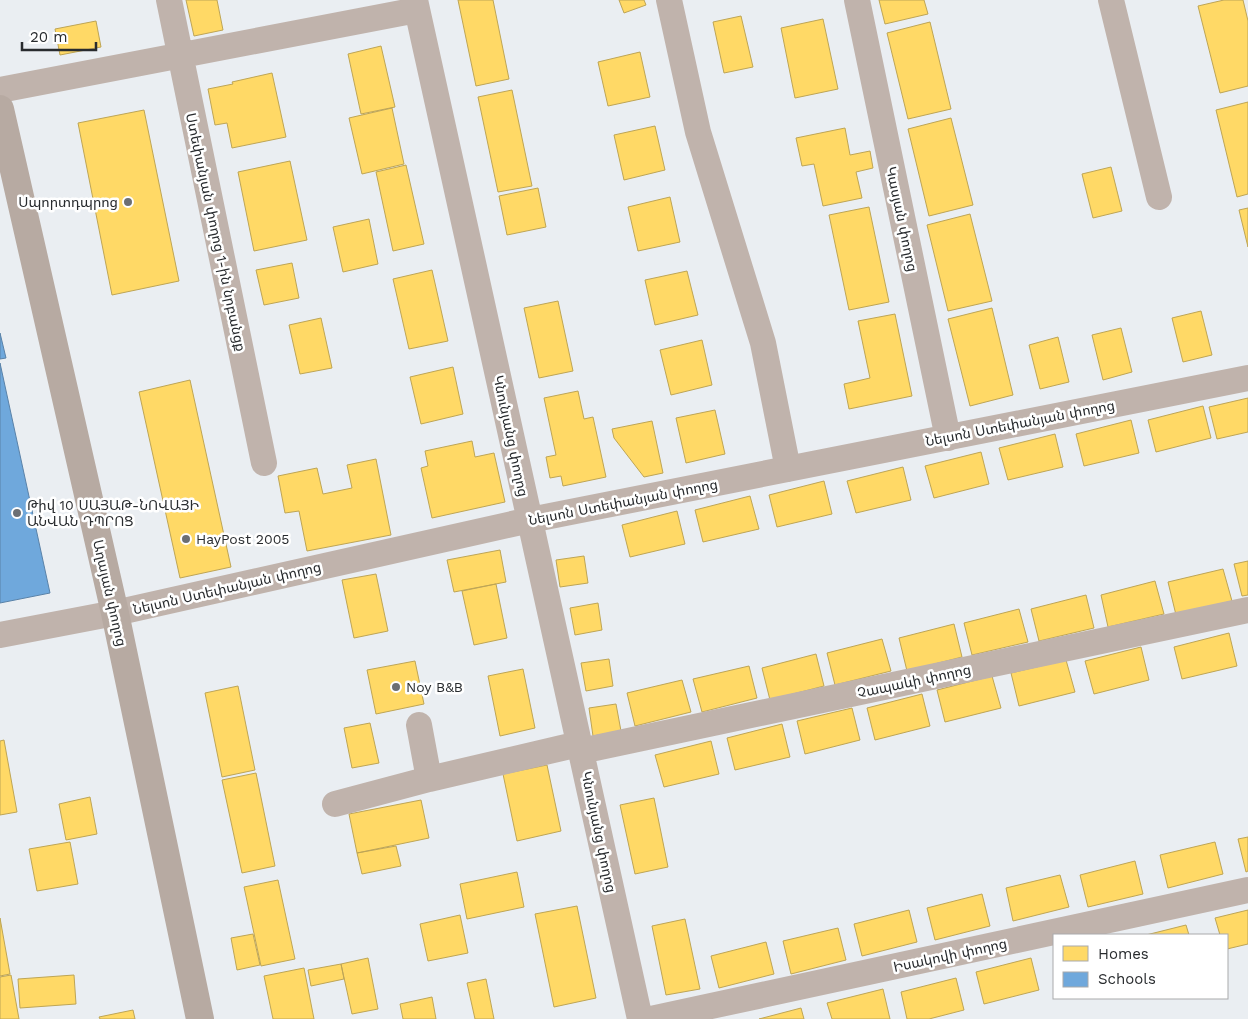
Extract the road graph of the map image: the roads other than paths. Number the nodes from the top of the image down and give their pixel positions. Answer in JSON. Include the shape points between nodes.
{"nodes":[{"id":1,"x":169,"y":0,"type":"edge"},
{"id":2,"x":669,"y":0,"type":"edge"},
{"id":3,"x":857,"y":0,"type":"edge"},
{"id":4,"x":1110,"y":0,"type":"edge"},
{"id":5,"x":416,"y":5,"type":"edge"},
{"id":6,"x":180,"y":55,"type":"junction"},
{"id":7,"x":0,"y":90,"type":"edge"},
{"id":8,"x":0,"y":109,"type":"edge"},
{"id":9,"x":1159,"y":198,"type":"dead end"},
{"id":10,"x":1248,"y":378,"type":"edge"},
{"id":11,"x":948,"y":438,"type":"junction"},
{"id":12,"x":264,"y":463,"type":"dead end"},
{"id":13,"x":788,"y":469,"type":"junction"},
{"id":14,"x":530,"y":520,"type":"junction"},
{"id":15,"x":1248,"y":610,"type":"edge"},
{"id":16,"x":115,"y":613,"type":"junction"},
{"id":17,"x":0,"y":635,"type":"edge"},
{"id":18,"x":419,"y":725,"type":"dead end"},
{"id":19,"x":580,"y":747,"type":"junction"},
{"id":20,"x":429,"y":778,"type":"junction"},
{"id":21,"x":335,"y":804,"type":"dead end"},
{"id":22,"x":1248,"y":890,"type":"edge"},
{"id":23,"x":200,"y":1019,"type":"edge"},
{"id":24,"x":640,"y":1019,"type":"edge"},
{"id":25,"x":651,"y":1019,"type":"edge"}],
"edges":[{"from":1,"to":6,"type":"street","name":"Ստեփանյան փողոց 1-ին նրբանցք"},
{"from":2,"to":13,"type":"street","via":[[698,132],[762,343]]},
{"from":3,"to":11,"type":"street","name":"Կասյան փողոց"},
{"from":4,"to":9,"type":"street"},
{"from":5,"to":6,"type":"street"},
{"from":5,"to":14,"type":"street","name":"Կնունյանց փողոց"},
{"from":6,"to":7,"type":"street"},
{"from":6,"to":12,"type":"street","name":"Ստեփանյան փողոց 1-ին նրբանցք"},
{"from":8,"to":16,"type":"main road","name":"Աղայան փողոց"},
{"from":10,"to":11,"type":"street","name":"Նելսոն Ստեփանյան փողոց"},
{"from":11,"to":13,"type":"street","name":"Նելսոն Ստեփանյան փողոց"},
{"from":13,"to":14,"type":"street","name":"Նելսոն Ստեփանյան փողոց"},
{"from":14,"to":16,"type":"street","name":"Նելսոն Ստեփանյան փողոց"},
{"from":14,"to":19,"type":"street","name":"Կնունյանց փողոց"},
{"from":15,"to":19,"type":"street","name":"Չապաևի փողոց"},
{"from":16,"to":17,"type":"street","name":"Նելսոն Ստեփանյան փողոց"},
{"from":16,"to":23,"type":"main road","name":"Աղայան փողոց"},
{"from":18,"to":20,"type":"street"},
{"from":19,"to":20,"type":"street","name":"Չապաևի փողոց"},
{"from":19,"to":24,"type":"street","name":"Կնունյանց փողոց"},
{"from":20,"to":21,"type":"street","name":"Չապաևի փողոց"},
{"from":22,"to":25,"type":"street","name":"Իսակովի փողոց"}]}
